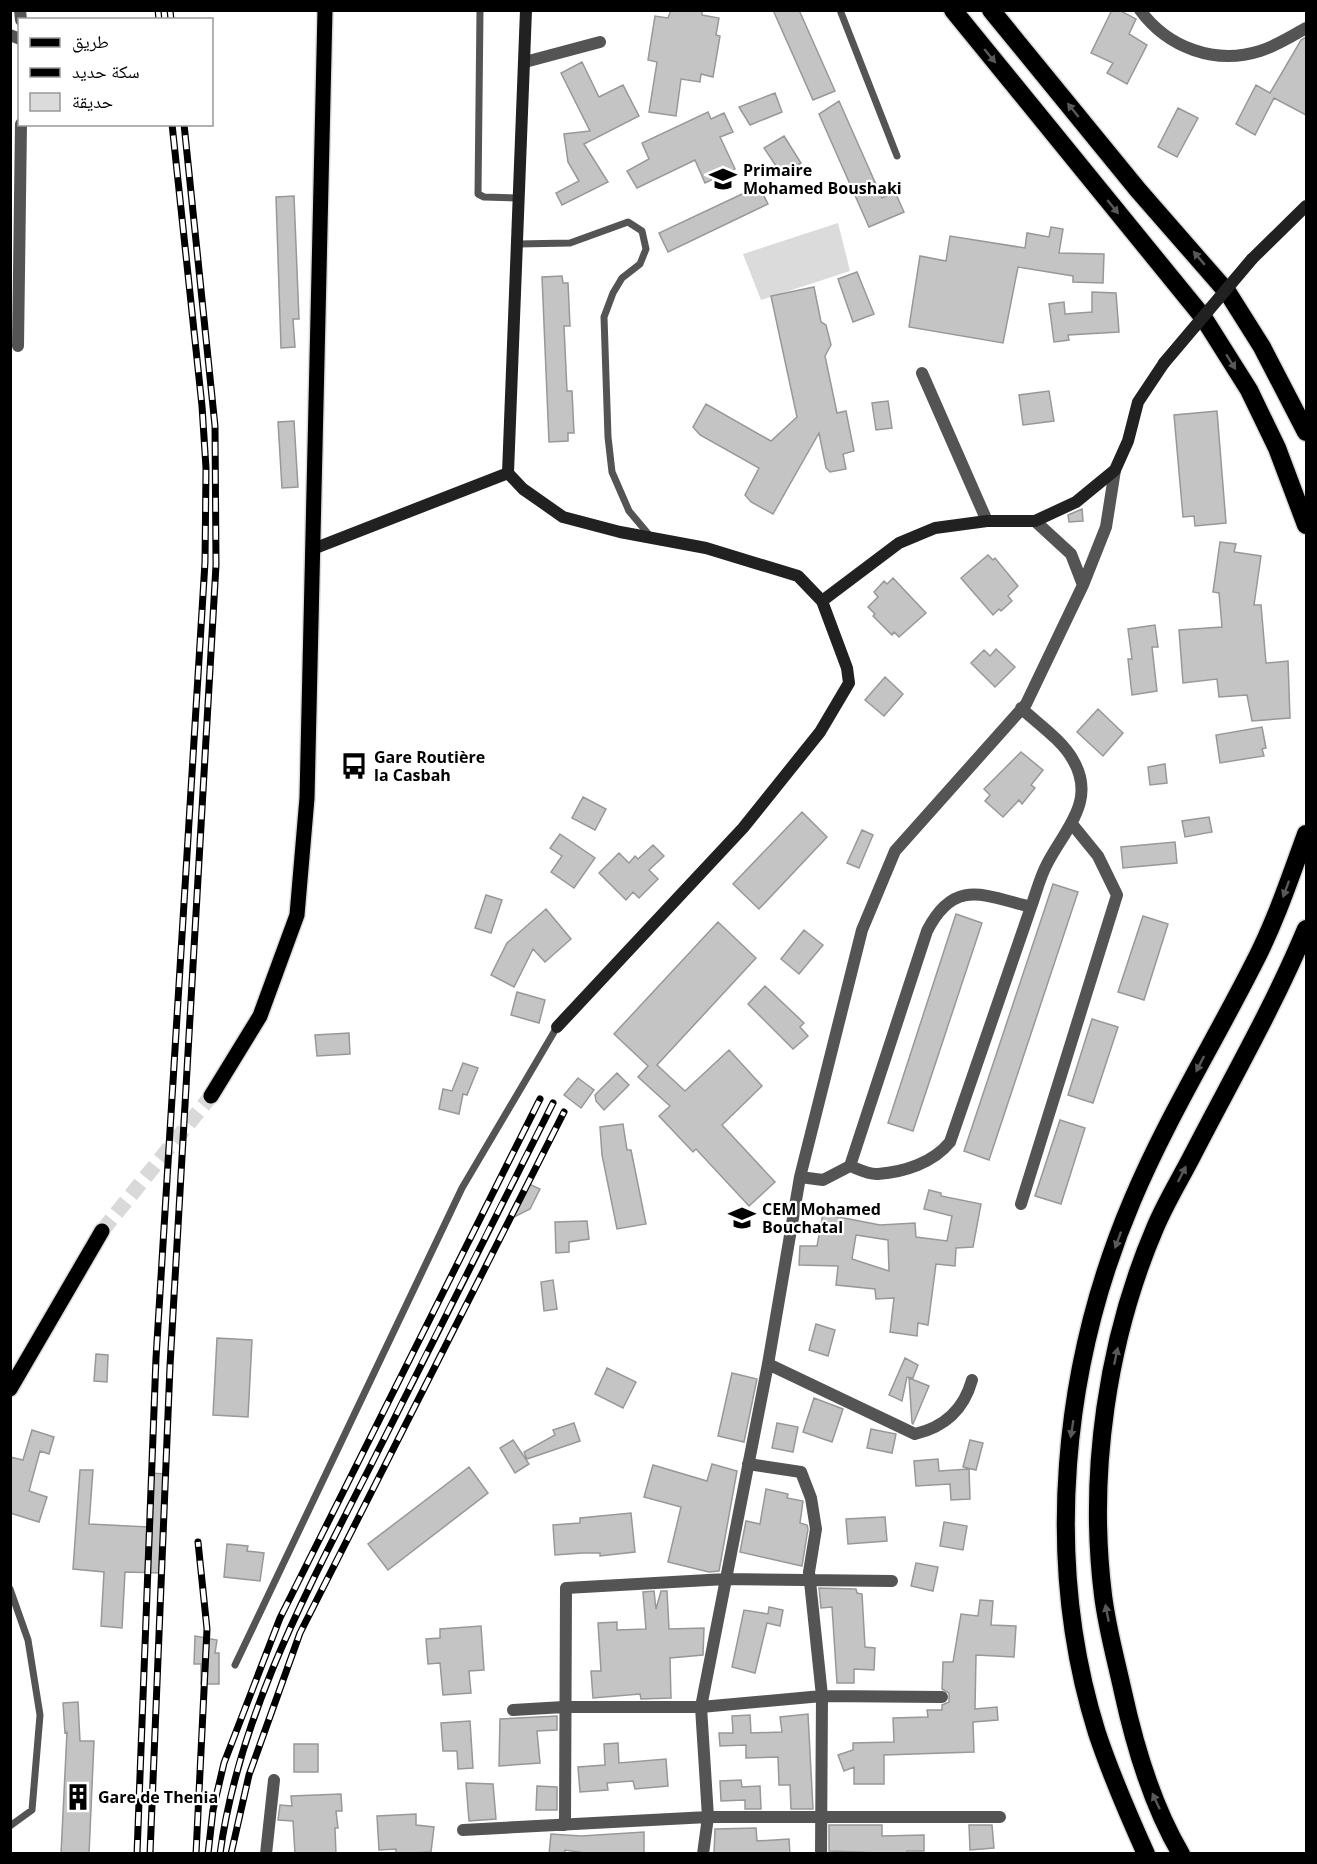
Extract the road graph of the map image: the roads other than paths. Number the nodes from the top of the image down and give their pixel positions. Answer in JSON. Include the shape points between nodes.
{"nodes":[{"id":1,"x":325,"y":10,"type":"edge"},
{"id":2,"x":480,"y":10,"type":"edge"},
{"id":3,"x":526,"y":10,"type":"edge"},
{"id":4,"x":840,"y":10,"type":"edge"},
{"id":5,"x":953,"y":10,"type":"edge"},
{"id":6,"x":991,"y":10,"type":"edge"},
{"id":7,"x":1140,"y":10,"type":"edge"},
{"id":8,"x":1306,"y":28,"type":"edge"},
{"id":9,"x":600,"y":42,"type":"dead end"},
{"id":10,"x":525,"y":62,"type":"junction"},
{"id":11,"x":21,"y":126,"type":"edge"},
{"id":12,"x":897,"y":156,"type":"dead end"},
{"id":13,"x":520,"y":198,"type":"junction"},
{"id":14,"x":1306,"y":206,"type":"edge"},
{"id":15,"x":15,"y":219,"type":"edge"},
{"id":16,"x":518,"y":244,"type":"junction"},
{"id":17,"x":18,"y":346,"type":"dead end"},
{"id":18,"x":922,"y":373,"type":"dead end"},
{"id":19,"x":1306,"y":432,"type":"edge"},
{"id":20,"x":1115,"y":470,"type":"junction"},
{"id":21,"x":508,"y":473,"type":"junction"},
{"id":22,"x":987,"y":521,"type":"junction"},
{"id":23,"x":1035,"y":521,"type":"junction"},
{"id":24,"x":1306,"y":525,"type":"edge"},
{"id":25,"x":652,"y":538,"type":"junction"},
{"id":26,"x":313,"y":549,"type":"junction"},
{"id":27,"x":1083,"y":585,"type":"junction"},
{"id":28,"x":822,"y":601,"type":"junction"},
{"id":29,"x":1021,"y":708,"type":"junction"},
{"id":30,"x":1072,"y":824,"type":"junction"},
{"id":31,"x":1306,"y":834,"type":"edge"},
{"id":32,"x":1031,"y":907,"type":"junction"},
{"id":33,"x":1306,"y":929,"type":"edge"},
{"id":34,"x":557,"y":1027,"type":"joint"},
{"id":35,"x":211,"y":1096,"type":"tunnel mouth"},
{"id":36,"x":850,"y":1166,"type":"junction"},
{"id":37,"x":800,"y":1177,"type":"junction"},
{"id":38,"x":1021,"y":1204,"type":"dead end"},
{"id":39,"x":102,"y":1231,"type":"tunnel mouth"},
{"id":40,"x":768,"y":1364,"type":"junction"},
{"id":41,"x":972,"y":1380,"type":"dead end"},
{"id":42,"x":10,"y":1389,"type":"edge"},
{"id":43,"x":748,"y":1464,"type":"junction"},
{"id":44,"x":811,"y":1578,"type":"junction"},
{"id":45,"x":726,"y":1579,"type":"junction"},
{"id":46,"x":892,"y":1581,"type":"dead end"},
{"id":47,"x":10,"y":1589,"type":"edge"},
{"id":48,"x":235,"y":1665,"type":"dead end"},
{"id":49,"x":822,"y":1696,"type":"junction"},
{"id":50,"x":942,"y":1697,"type":"dead end"},
{"id":51,"x":564,"y":1707,"type":"junction"},
{"id":52,"x":701,"y":1707,"type":"junction"},
{"id":53,"x":513,"y":1710,"type":"dead end"},
{"id":54,"x":274,"y":1780,"type":"dead end"},
{"id":55,"x":820,"y":1816,"type":"junction"},
{"id":56,"x":708,"y":1817,"type":"junction"},
{"id":57,"x":1000,"y":1817,"type":"dead end"},
{"id":58,"x":565,"y":1825,"type":"junction"},
{"id":59,"x":10,"y":1826,"type":"edge"},
{"id":60,"x":463,"y":1830,"type":"dead end"},
{"id":61,"x":266,"y":1854,"type":"edge"},
{"id":62,"x":703,"y":1854,"type":"edge"},
{"id":63,"x":821,"y":1854,"type":"edge"},
{"id":64,"x":1146,"y":1854,"type":"edge"},
{"id":65,"x":1181,"y":1854,"type":"edge"}],
"edges":[{"from":1,"to":26,"type":"main road"},
{"from":2,"to":13,"type":"lane","via":[[477,194]]},
{"from":3,"to":10,"type":"street"},
{"from":4,"to":12,"type":"lane"},
{"from":5,"to":24,"type":"highway","one_way":true,"via":[[1203,317],[1249,390],[1277,448]]},
{"from":19,"to":6,"type":"highway","one_way":true,"via":[[1263,347],[1228,293]]},
{"from":7,"to":8,"type":"street","via":[[1167,37],[1190,49],[1224,57],[1263,51]]},
{"from":9,"to":10,"type":"street"},
{"from":10,"to":13,"type":"street"},
{"from":11,"to":15,"type":"street"},
{"from":13,"to":16,"type":"street"},
{"from":14,"to":20,"type":"street","bridge":true,"via":[[1252,260],[1164,363],[1138,402],[1128,441]]},
{"from":15,"to":17,"type":"street"},
{"from":16,"to":21,"type":"street"},
{"from":16,"to":25,"type":"lane","via":[[570,243],[628,222],[642,231],[646,249],[640,264],[622,278],[604,317],[612,472],[629,511]]},
{"from":18,"to":22,"type":"street"},
{"from":20,"to":23,"type":"street","via":[[1076,502]]},
{"from":20,"to":27,"type":"street","via":[[1106,528]]},
{"from":21,"to":25,"type":"street","via":[[523,489],[563,517]]},
{"from":21,"to":26,"type":"street"},
{"from":22,"to":23,"type":"street"},
{"from":22,"to":28,"type":"street","via":[[935,528],[899,543]]},
{"from":23,"to":27,"type":"street","via":[[1071,554]]},
{"from":25,"to":28,"type":"street","via":[[706,548],[798,576]]},
{"from":26,"to":35,"type":"main road","via":[[307,798],[297,915],[260,1016]]},
{"from":27,"to":29,"type":"street"},
{"from":28,"to":34,"type":"street","via":[[847,668],[849,683],[842,698],[820,732],[743,828]]},
{"from":29,"to":30,"type":"street","via":[[1073,758],[1082,790]]},
{"from":29,"to":37,"type":"street","via":[[895,851],[862,930]]},
{"from":30,"to":32,"type":"street","via":[[1046,864]]},
{"from":30,"to":38,"type":"street","via":[[1098,856],[1117,895]]},
{"from":31,"to":64,"type":"highway","one_way":true,"via":[[1254,964],[1131,1202],[1084,1347],[1070,1439],[1066,1518],[1069,1596],[1096,1731]]},
{"from":32,"to":36,"type":"street","via":[[950,1142],[928,1162],[876,1174]]},
{"from":32,"to":36,"type":"street","via":[[972,894],[953,899],[935,915]]},
{"from":65,"to":33,"type":"highway","one_way":true,"via":[[1150,1787],[1115,1658],[1102,1584],[1098,1517],[1101,1445],[1116,1356],[1136,1278],[1155,1226],[1283,986]]},
{"from":34,"to":48,"type":"lane","via":[[462,1188]]},
{"from":36,"to":37,"type":"street","via":[[823,1180]]},
{"from":37,"to":40,"type":"street"},
{"from":39,"to":42,"type":"main road"},
{"from":40,"to":41,"type":"street","via":[[915,1434],[952,1416],[967,1399]]},
{"from":40,"to":43,"type":"street"},
{"from":43,"to":44,"type":"street","via":[[801,1472],[806,1481],[816,1529]]},
{"from":43,"to":45,"type":"street"},
{"from":44,"to":45,"type":"street"},
{"from":44,"to":46,"type":"street"},
{"from":44,"to":49,"type":"street"},
{"from":45,"to":51,"type":"street","via":[[567,1588]]},
{"from":45,"to":52,"type":"street"},
{"from":47,"to":59,"type":"lane","via":[[28,1640],[40,1715],[32,1810]]},
{"from":49,"to":50,"type":"street"},
{"from":49,"to":52,"type":"street"},
{"from":49,"to":55,"type":"street"},
{"from":51,"to":52,"type":"street"},
{"from":51,"to":53,"type":"street"},
{"from":51,"to":58,"type":"street"},
{"from":52,"to":56,"type":"street"},
{"from":54,"to":61,"type":"street"},
{"from":55,"to":56,"type":"street"},
{"from":55,"to":57,"type":"street"},
{"from":55,"to":63,"type":"street"},
{"from":56,"to":58,"type":"street"},
{"from":56,"to":62,"type":"street"},
{"from":58,"to":60,"type":"street"}]}
